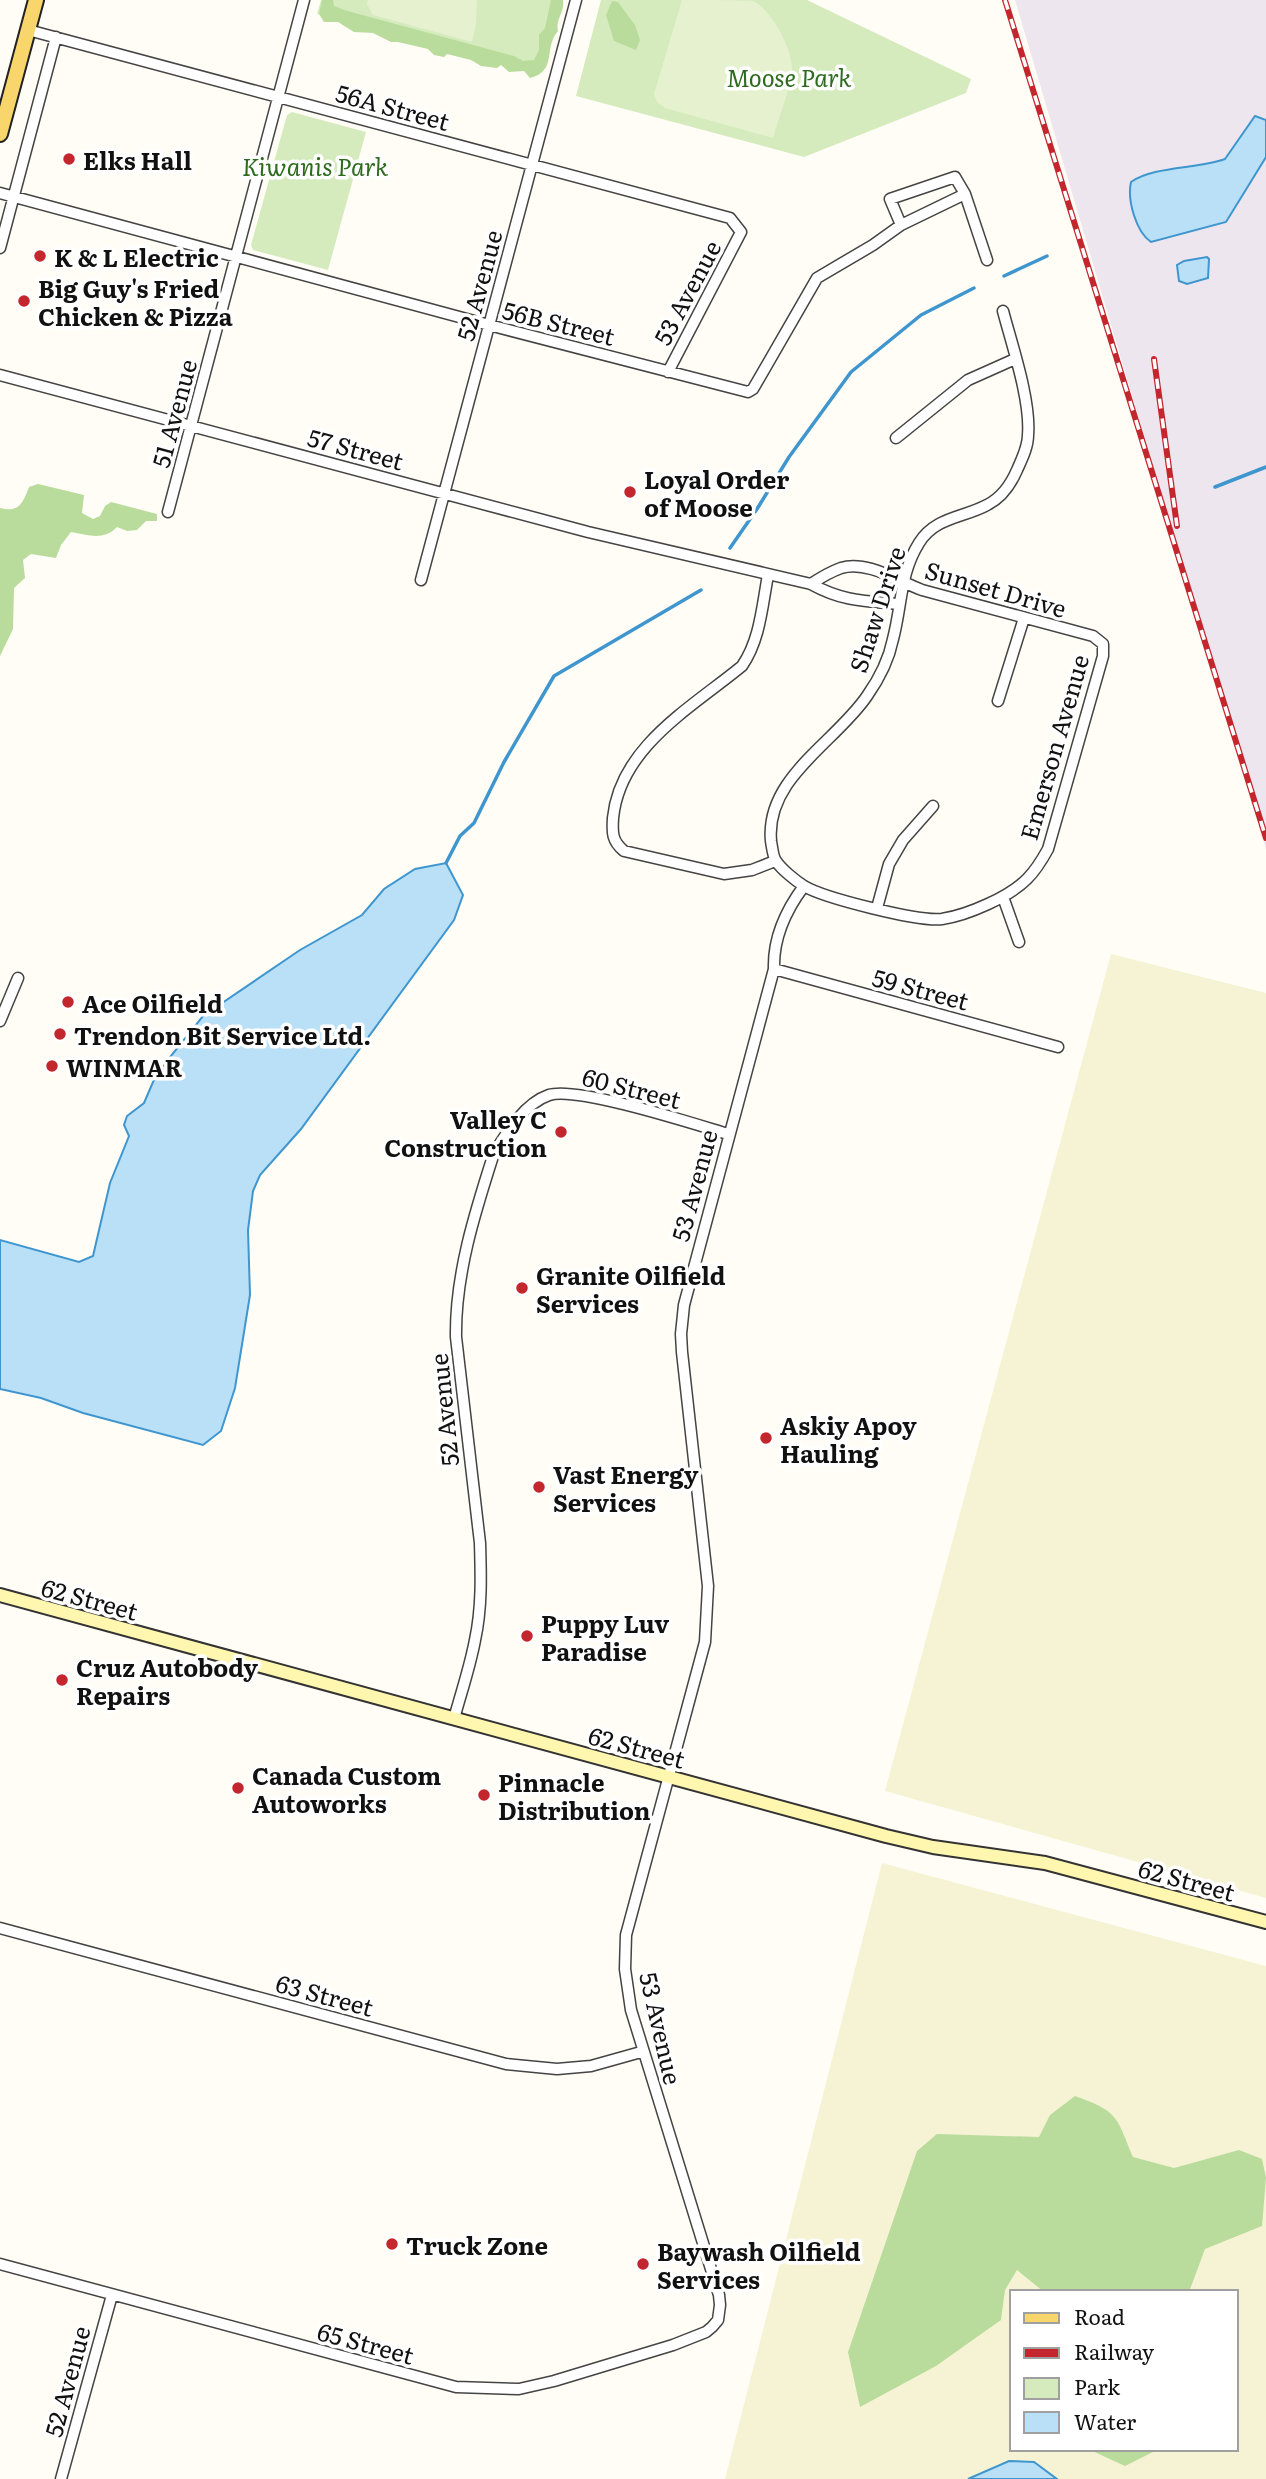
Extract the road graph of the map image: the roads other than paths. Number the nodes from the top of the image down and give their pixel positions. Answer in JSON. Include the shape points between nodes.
{"nodes":[{"id":1,"x":36,"y":0,"type":"edge"},
{"id":2,"x":304,"y":0,"type":"edge"},
{"id":3,"x":576,"y":0,"type":"edge"},
{"id":4,"x":28,"y":30,"type":"junction"},
{"id":5,"x":56,"y":37,"type":"junction"},
{"id":6,"x":279,"y":97,"type":"junction"},
{"id":7,"x":0,"y":134,"type":"edge"},
{"id":8,"x":532,"y":165,"type":"junction"},
{"id":9,"x":0,"y":193,"type":"edge"},
{"id":10,"x":965,"y":194,"type":"junction"},
{"id":11,"x":13,"y":197,"type":"junction"},
{"id":12,"x":901,"y":225,"type":"junction"},
{"id":13,"x":741,"y":232,"type":"joint"},
{"id":14,"x":0,"y":248,"type":"edge"},
{"id":15,"x":236,"y":257,"type":"junction"},
{"id":16,"x":987,"y":260,"type":"dead end"},
{"id":17,"x":1003,"y":311,"type":"dead end"},
{"id":18,"x":489,"y":325,"type":"junction"},
{"id":19,"x":1015,"y":359,"type":"junction"},
{"id":20,"x":668,"y":372,"type":"junction"},
{"id":21,"x":0,"y":375,"type":"edge"},
{"id":22,"x":191,"y":425,"type":"junction"},
{"id":23,"x":896,"y":438,"type":"dead end"},
{"id":24,"x":443,"y":494,"type":"junction"},
{"id":25,"x":168,"y":512,"type":"dead end"},
{"id":26,"x":703,"y":558,"type":"joint"},
{"id":27,"x":768,"y":575,"type":"junction"},
{"id":28,"x":421,"y":580,"type":"dead end"},
{"id":29,"x":902,"y":583,"type":"junction"},
{"id":30,"x":811,"y":584,"type":"junction"},
{"id":31,"x":898,"y":604,"type":"junction"},
{"id":32,"x":1024,"y":618,"type":"junction"},
{"id":33,"x":1093,"y":636,"type":"joint"},
{"id":34,"x":998,"y":701,"type":"dead end"},
{"id":35,"x":933,"y":806,"type":"dead end"},
{"id":36,"x":775,"y":861,"type":"junction"},
{"id":37,"x":804,"y":886,"type":"junction"},
{"id":38,"x":1003,"y":897,"type":"junction"},
{"id":39,"x":877,"y":908,"type":"junction"},
{"id":40,"x":1019,"y":942,"type":"dead end"},
{"id":41,"x":774,"y":969,"type":"junction"},
{"id":42,"x":18,"y":978,"type":"dead end"},
{"id":43,"x":0,"y":1021,"type":"edge"},
{"id":44,"x":1058,"y":1047,"type":"dead end"},
{"id":45,"x":528,"y":1109,"type":"joint"},
{"id":46,"x":728,"y":1134,"type":"junction"},
{"id":47,"x":0,"y":1595,"type":"edge"},
{"id":48,"x":453,"y":1719,"type":"junction"},
{"id":49,"x":670,"y":1777,"type":"junction"},
{"id":50,"x":1266,"y":1922,"type":"edge"},
{"id":51,"x":0,"y":1928,"type":"edge"},
{"id":52,"x":642,"y":2052,"type":"junction"},
{"id":53,"x":0,"y":2264,"type":"edge"},
{"id":54,"x":111,"y":2295,"type":"junction"},
{"id":55,"x":718,"y":2320,"type":"joint"},
{"id":56,"x":61,"y":2479,"type":"edge"}],
"edges":[{"from":1,"to":4,"type":"main road"},
{"from":2,"to":6,"type":"street","name":"51 Avenue"},
{"from":3,"to":8,"type":"street","name":"52 Avenue"},
{"from":4,"to":5,"type":"street","name":"56A Street"},
{"from":4,"to":7,"type":"main road"},
{"from":5,"to":6,"type":"street","name":"56A Street"},
{"from":5,"to":11,"type":"street"},
{"from":6,"to":8,"type":"street","name":"56A Street"},
{"from":6,"to":15,"type":"street","name":"51 Avenue"},
{"from":8,"to":13,"type":"street","name":"56A Street","via":[[730,218]]},
{"from":8,"to":18,"type":"street","name":"52 Avenue"},
{"from":9,"to":11,"type":"street","name":"56B Street"},
{"from":10,"to":12,"type":"street","name":"56B Street"},
{"from":10,"to":12,"type":"street","via":[[955,177],[891,200]]},
{"from":10,"to":16,"type":"street"},
{"from":11,"to":14,"type":"street"},
{"from":11,"to":15,"type":"street","name":"56B Street"},
{"from":12,"to":20,"type":"street","name":"56B Street","via":[[817,278],[748,392]]},
{"from":13,"to":20,"type":"street","name":"53 Avenue"},
{"from":15,"to":18,"type":"street","name":"56B Street"},
{"from":15,"to":22,"type":"street","name":"51 Avenue"},
{"from":17,"to":19,"type":"street","name":"Shaw Drive"},
{"from":18,"to":20,"type":"street","name":"56B Street"},
{"from":18,"to":24,"type":"street","name":"52 Avenue"},
{"from":19,"to":23,"type":"street","via":[[968,380]]},
{"from":19,"to":29,"type":"street","name":"Shaw Drive","via":[[1028,436],[1012,481],[986,506],[929,530]]},
{"from":21,"to":22,"type":"street","name":"57 Street"},
{"from":22,"to":24,"type":"street","name":"57 Street"},
{"from":22,"to":25,"type":"street","name":"51 Avenue"},
{"from":24,"to":26,"type":"street","name":"57 Street"},
{"from":24,"to":28,"type":"street","name":"52 Avenue"},
{"from":26,"to":27,"type":"street","name":"Sunset Drive"},
{"from":27,"to":30,"type":"street","name":"Sunset Drive"},
{"from":27,"to":36,"type":"street","via":[[750,654],[742,666],[644,747],[624,778],[612,831],[615,843],[624,851],[724,874]]},
{"from":29,"to":30,"type":"street","name":"Sunset Drive","via":[[865,567],[844,567]]},
{"from":29,"to":31,"type":"street","name":"Shaw Drive"},
{"from":29,"to":32,"type":"street","name":"Sunset Drive"},
{"from":30,"to":31,"type":"street","name":"Sunset Drive","via":[[844,599]]},
{"from":31,"to":36,"type":"street","name":"Shaw Drive","via":[[894,639],[868,695],[780,794],[772,816]]},
{"from":32,"to":33,"type":"street","name":"Sunset Drive"},
{"from":32,"to":34,"type":"street"},
{"from":33,"to":38,"type":"street","name":"Emerson Avenue","via":[[1103,644],[1103,656],[1048,849],[1026,881]]},
{"from":35,"to":39,"type":"street","via":[[902,840],[889,864]]},
{"from":36,"to":37,"type":"street"},
{"from":37,"to":39,"type":"street"},
{"from":37,"to":41,"type":"street","name":"53 Avenue","via":[[782,926],[773,952]]},
{"from":38,"to":39,"type":"street","via":[[942,919]]},
{"from":38,"to":40,"type":"street"},
{"from":41,"to":44,"type":"street","name":"59 Street"},
{"from":41,"to":46,"type":"street","name":"53 Avenue"},
{"from":42,"to":43,"type":"street"},
{"from":45,"to":46,"type":"street","name":"60 Street","via":[[547,1095],[564,1092]]},
{"from":45,"to":48,"type":"street","name":"52 Avenue","via":[[494,1153],[459,1282],[456,1338],[480,1543],[481,1604]]},
{"from":46,"to":49,"type":"street","name":"53 Avenue","via":[[681,1334],[709,1609],[705,1642]]},
{"from":47,"to":48,"type":"main road","name":"62 Street"},
{"from":48,"to":49,"type":"main road","name":"62 Street"},
{"from":49,"to":50,"type":"main road","name":"62 Street","via":[[886,1836],[1045,1863]]},
{"from":49,"to":52,"type":"street","name":"53 Avenue","via":[[626,1935],[628,1994]]},
{"from":51,"to":52,"type":"street","name":"63 Street","via":[[506,2064],[557,2069],[591,2066]]},
{"from":52,"to":55,"type":"street","name":"53 Avenue","via":[[719,2295]]},
{"from":53,"to":54,"type":"street","name":"65 Street"},
{"from":54,"to":55,"type":"street","name":"65 Street","via":[[456,2387],[492,2390],[554,2381],[673,2345],[706,2332]]},
{"from":54,"to":56,"type":"street","name":"52 Avenue"}]}
